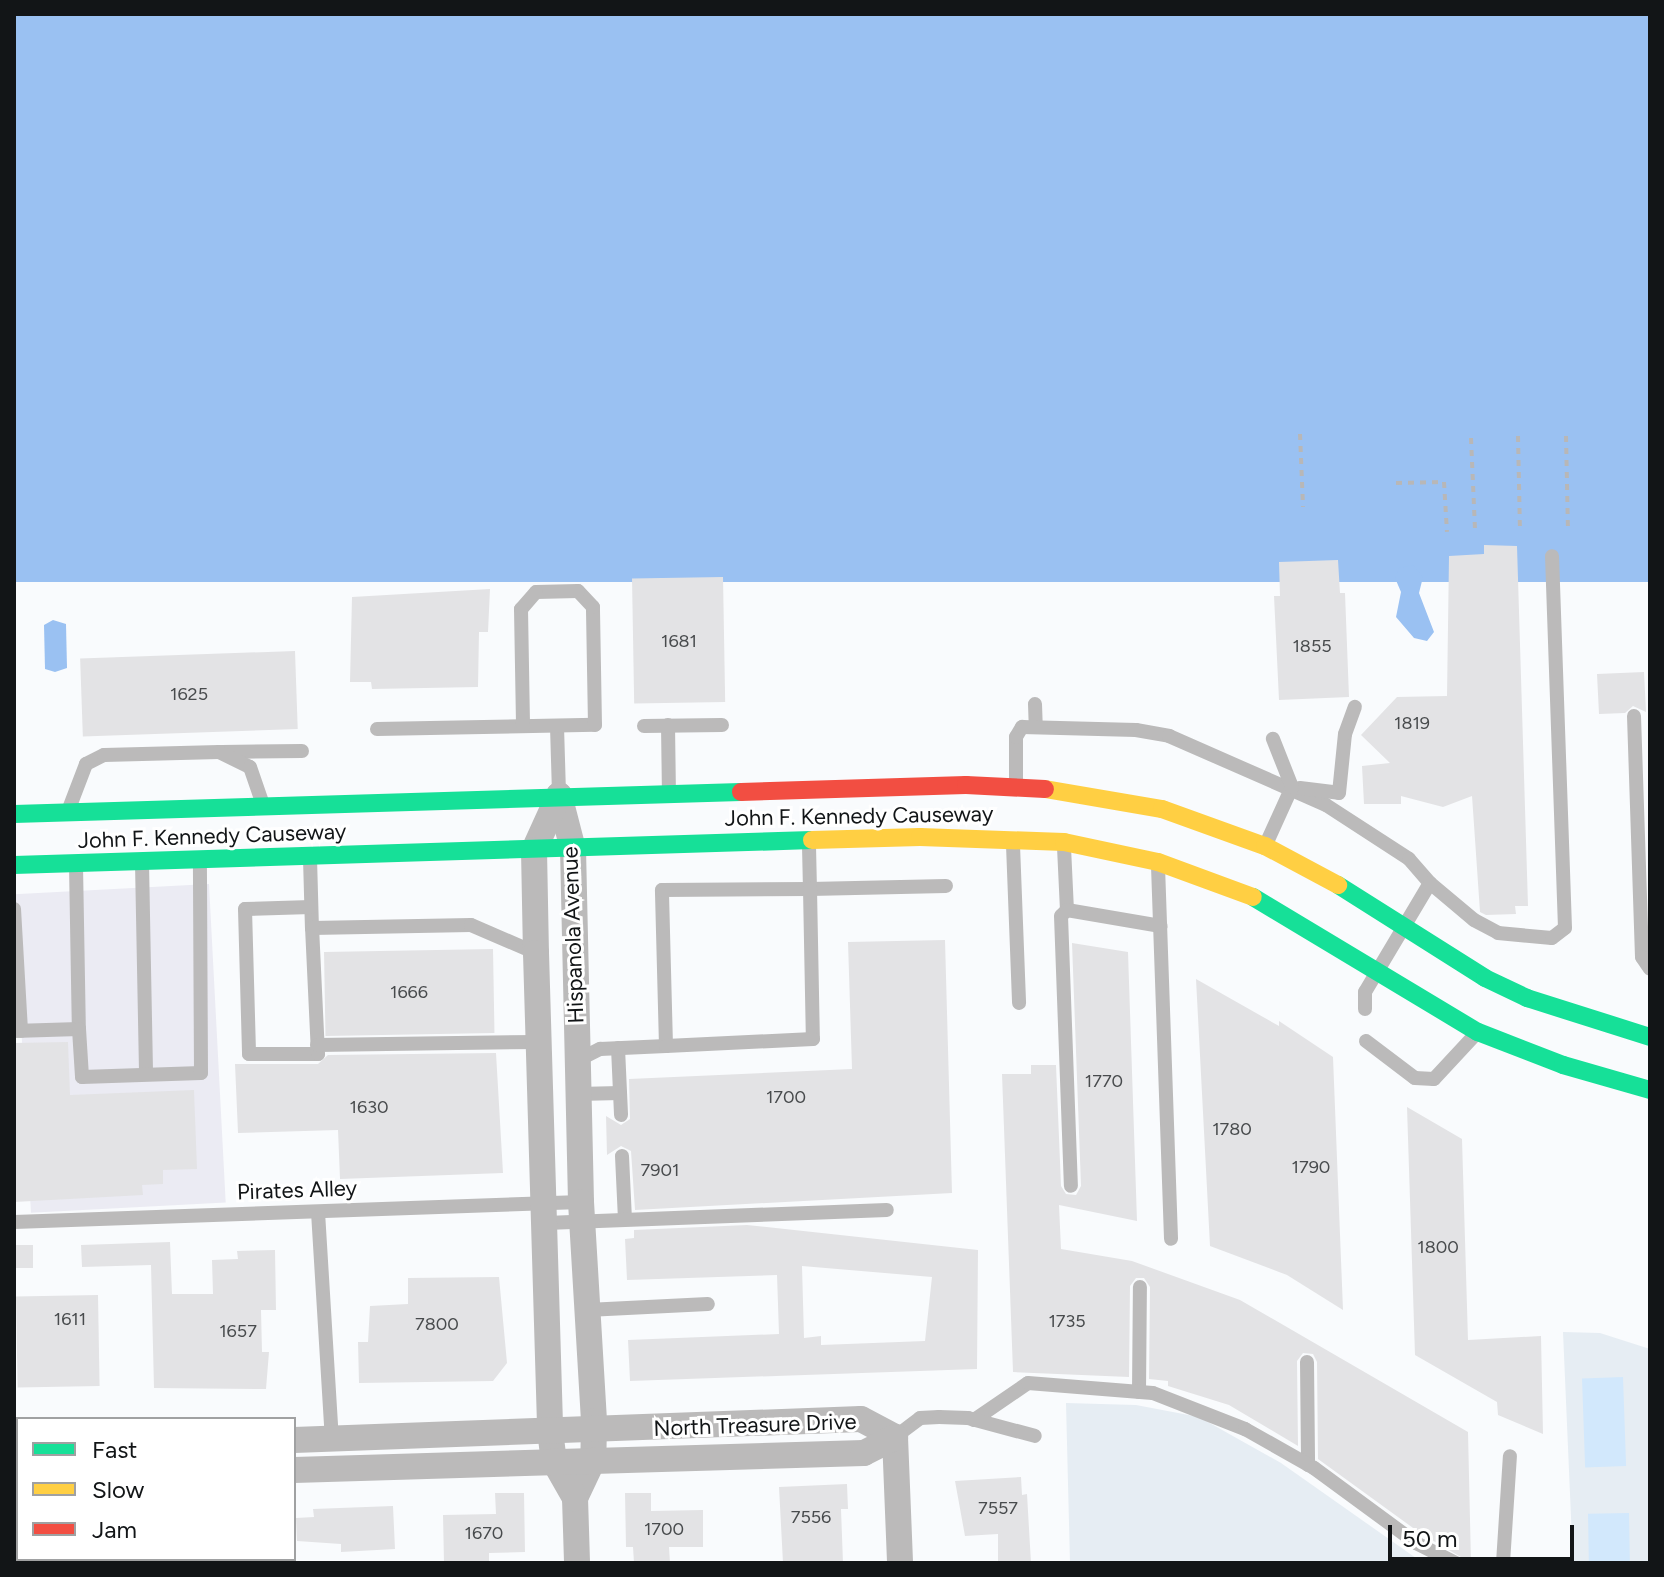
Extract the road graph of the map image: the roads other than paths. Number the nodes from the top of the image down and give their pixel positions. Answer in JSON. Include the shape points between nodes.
{"nodes":[{"id":1,"x":1552,"y":556,"type":"dead end"},
{"id":2,"x":1035,"y":704,"type":"dead end"},
{"id":3,"x":1355,"y":707,"type":"dead end"},
{"id":4,"x":1634,"y":716,"type":"dead end"},
{"id":5,"x":668,"y":725,"type":"junction"},
{"id":6,"x":722,"y":725,"type":"dead end"},
{"id":7,"x":523,"y":726,"type":"junction"},
{"id":8,"x":557,"y":726,"type":"junction"},
{"id":9,"x":644,"y":726,"type":"dead end"},
{"id":10,"x":1036,"y":727,"type":"junction"},
{"id":11,"x":377,"y":729,"type":"dead end"},
{"id":12,"x":1273,"y":739,"type":"dead end"},
{"id":13,"x":302,"y":751,"type":"dead end"},
{"id":14,"x":219,"y":752,"type":"junction"},
{"id":15,"x":966,"y":785,"type":"junction"},
{"id":16,"x":1016,"y":785,"type":"junction"},
{"id":17,"x":1292,"y":787,"type":"junction"},
{"id":18,"x":669,"y":793,"type":"junction"},
{"id":19,"x":559,"y":795,"type":"junction"},
{"id":20,"x":264,"y":806,"type":"junction"},
{"id":21,"x":202,"y":808,"type":"junction"},
{"id":22,"x":68,"y":812,"type":"junction"},
{"id":23,"x":14,"y":814,"type":"edge"},
{"id":24,"x":967,"y":823,"type":"junction"},
{"id":25,"x":1013,"y":837,"type":"junction"},
{"id":26,"x":808,"y":841,"type":"junction"},
{"id":27,"x":1064,"y":842,"type":"junction"},
{"id":28,"x":1265,"y":846,"type":"junction"},
{"id":29,"x":573,"y":849,"type":"junction"},
{"id":30,"x":534,"y":850,"type":"junction"},
{"id":31,"x":310,"y":857,"type":"junction"},
{"id":32,"x":200,"y":860,"type":"junction"},
{"id":33,"x":142,"y":862,"type":"junction"},
{"id":34,"x":1158,"y":862,"type":"junction"},
{"id":35,"x":14,"y":865,"type":"edge"},
{"id":36,"x":76,"y":865,"type":"junction"},
{"id":37,"x":1430,"y":883,"type":"junction"},
{"id":38,"x":946,"y":886,"type":"dead end"},
{"id":39,"x":810,"y":889,"type":"junction"},
{"id":40,"x":311,"y":907,"type":"junction"},
{"id":41,"x":14,"y":909,"type":"edge"},
{"id":42,"x":1067,"y":910,"type":"junction"},
{"id":43,"x":1161,"y":926,"type":"junction"},
{"id":44,"x":312,"y":928,"type":"junction"},
{"id":45,"x":1405,"y":928,"type":"junction"},
{"id":46,"x":536,"y":953,"type":"junction"},
{"id":47,"x":1650,"y":969,"type":"edge"},
{"id":48,"x":1377,"y":971,"type":"junction"},
{"id":49,"x":1019,"y":1003,"type":"dead end"},
{"id":50,"x":1365,"y":1009,"type":"dead end"},
{"id":51,"x":79,"y":1029,"type":"junction"},
{"id":52,"x":18,"y":1031,"type":"edge"},
{"id":53,"x":1478,"y":1032,"type":"junction"},
{"id":54,"x":1650,"y":1037,"type":"edge"},
{"id":55,"x":1366,"y":1041,"type":"dead end"},
{"id":56,"x":317,"y":1045,"type":"junction"},
{"id":57,"x":666,"y":1046,"type":"junction"},
{"id":58,"x":618,"y":1048,"type":"junction"},
{"id":59,"x":538,"y":1052,"type":"junction"},
{"id":60,"x":578,"y":1060,"type":"junction"},
{"id":61,"x":146,"y":1074,"type":"junction"},
{"id":62,"x":1650,"y":1090,"type":"edge"},
{"id":63,"x":620,"y":1093,"type":"junction"},
{"id":64,"x":578,"y":1094,"type":"junction"},
{"id":65,"x":621,"y":1115,"type":"dead end"},
{"id":66,"x":622,"y":1156,"type":"dead end"},
{"id":67,"x":1071,"y":1186,"type":"dead end"},
{"id":68,"x":887,"y":1210,"type":"dead end"},
{"id":69,"x":582,"y":1211,"type":"junction"},
{"id":70,"x":318,"y":1212,"type":"junction"},
{"id":71,"x":546,"y":1214,"type":"junction"},
{"id":72,"x":625,"y":1219,"type":"junction"},
{"id":73,"x":14,"y":1222,"type":"edge"},
{"id":74,"x":1171,"y":1239,"type":"dead end"},
{"id":75,"x":1140,"y":1287,"type":"dead end"},
{"id":76,"x":708,"y":1304,"type":"dead end"},
{"id":77,"x":587,"y":1310,"type":"junction"},
{"id":78,"x":1307,"y":1362,"type":"dead end"},
{"id":79,"x":1139,"y":1392,"type":"junction"},
{"id":80,"x":974,"y":1420,"type":"junction"},
{"id":81,"x":550,"y":1430,"type":"junction"},
{"id":82,"x":593,"y":1430,"type":"junction"},
{"id":83,"x":1035,"y":1436,"type":"dead end"},
{"id":84,"x":895,"y":1437,"type":"junction"},
{"id":85,"x":332,"y":1439,"type":"junction"},
{"id":86,"x":296,"y":1440,"type":"edge"},
{"id":87,"x":1510,"y":1456,"type":"dead end"},
{"id":88,"x":593,"y":1460,"type":"junction"},
{"id":89,"x":554,"y":1461,"type":"junction"},
{"id":90,"x":1308,"y":1465,"type":"junction"},
{"id":91,"x":296,"y":1470,"type":"edge"},
{"id":92,"x":575,"y":1498,"type":"junction"},
{"id":93,"x":577,"y":1563,"type":"edge"},
{"id":94,"x":900,"y":1563,"type":"edge"},
{"id":95,"x":1456,"y":1563,"type":"edge"},
{"id":96,"x":1503,"y":1563,"type":"edge"}],
"edges":[{"from":1,"to":37,"type":"lane","via":[[1565,928],[1552,938],[1498,933]]},
{"from":2,"to":10,"type":"lane"},
{"from":3,"to":17,"type":"lane","via":[[1345,734],[1339,793]]},
{"from":4,"to":47,"type":"lane","via":[[1642,957]]},
{"from":5,"to":6,"type":"lane"},
{"from":5,"to":9,"type":"lane"},
{"from":5,"to":18,"type":"lane"},
{"from":7,"to":8,"type":"lane"},
{"from":7,"to":8,"type":"lane","via":[[521,609],[536,592],[578,591],[593,607],[595,725]]},
{"from":7,"to":11,"type":"lane"},
{"from":8,"to":19,"type":"lane"},
{"from":10,"to":16,"type":"lane","via":[[1018,729]]},
{"from":10,"to":17,"type":"lane","via":[[1169,736]]},
{"from":12,"to":17,"type":"lane"},
{"from":13,"to":14,"type":"lane"},
{"from":14,"to":20,"type":"lane","via":[[250,767]]},
{"from":14,"to":22,"type":"lane","via":[[104,755],[86,764]]},
{"from":15,"to":16,"type":"main road","name":"John F. Kennedy Causeway"},
{"from":15,"to":18,"type":"main road","name":"John F. Kennedy Causeway"},
{"from":15,"to":24,"type":"main road"},
{"from":16,"to":28,"type":"main road","name":"John F. Kennedy Causeway","via":[[1162,809]]},
{"from":17,"to":28,"type":"lane"},
{"from":17,"to":37,"type":"lane","via":[[1409,859]]},
{"from":18,"to":19,"type":"main road","name":"John F. Kennedy Causeway"},
{"from":19,"to":20,"type":"main road","name":"John F. Kennedy Causeway"},
{"from":19,"to":29,"type":"street","name":"Hispanola Avenue"},
{"from":19,"to":30,"type":"street","name":"Hispanola Avenue"},
{"from":20,"to":21,"type":"main road","name":"John F. Kennedy Causeway"},
{"from":21,"to":22,"type":"main road","name":"John F. Kennedy Causeway"},
{"from":21,"to":32,"type":"main road"},
{"from":22,"to":23,"type":"main road","name":"John F. Kennedy Causeway"},
{"from":24,"to":25,"type":"main road","name":"John F. Kennedy Causeway"},
{"from":24,"to":26,"type":"main road","name":"John F. Kennedy Causeway"},
{"from":25,"to":27,"type":"main road","name":"John F. Kennedy Causeway"},
{"from":25,"to":49,"type":"lane"},
{"from":26,"to":29,"type":"main road","name":"John F. Kennedy Causeway"},
{"from":26,"to":39,"type":"lane"},
{"from":27,"to":34,"type":"main road","name":"John F. Kennedy Causeway"},
{"from":27,"to":42,"type":"lane"},
{"from":28,"to":45,"type":"main road","name":"John F. Kennedy Causeway"},
{"from":29,"to":30,"type":"main road","name":"John F. Kennedy Causeway"},
{"from":29,"to":60,"type":"street","name":"Hispanola Avenue"},
{"from":30,"to":31,"type":"main road","name":"John F. Kennedy Causeway"},
{"from":30,"to":46,"type":"street","name":"Hispanola Avenue"},
{"from":31,"to":32,"type":"main road","name":"John F. Kennedy Causeway"},
{"from":31,"to":40,"type":"lane"},
{"from":32,"to":33,"type":"main road","name":"John F. Kennedy Causeway"},
{"from":32,"to":61,"type":"lane","via":[[204,1068],[198,1074]]},
{"from":33,"to":36,"type":"main road","name":"John F. Kennedy Causeway"},
{"from":33,"to":61,"type":"lane"},
{"from":34,"to":43,"type":"lane"},
{"from":34,"to":48,"type":"main road","name":"John F. Kennedy Causeway","via":[[1290,915]]},
{"from":35,"to":36,"type":"main road","name":"John F. Kennedy Causeway"},
{"from":36,"to":51,"type":"lane"},
{"from":37,"to":45,"type":"lane"},
{"from":38,"to":39,"type":"lane"},
{"from":39,"to":57,"type":"lane","via":[[813,1039]]},
{"from":39,"to":57,"type":"lane","via":[[662,890]]},
{"from":40,"to":44,"type":"lane"},
{"from":40,"to":56,"type":"lane","via":[[245,909],[249,1054],[318,1054]]},
{"from":41,"to":52,"type":"lane"},
{"from":42,"to":43,"type":"lane"},
{"from":42,"to":67,"type":"lane","via":[[1061,916]]},
{"from":43,"to":74,"type":"lane"},
{"from":44,"to":46,"type":"lane","via":[[471,925]]},
{"from":44,"to":56,"type":"lane"},
{"from":45,"to":48,"type":"lane"},
{"from":45,"to":54,"type":"main road","name":"John F. Kennedy Causeway","via":[[1527,998]]},
{"from":46,"to":59,"type":"street","name":"Hispanola Avenue"},
{"from":48,"to":50,"type":"lane","via":[[1365,992]]},
{"from":48,"to":53,"type":"main road","name":"John F. Kennedy Causeway"},
{"from":51,"to":52,"type":"lane"},
{"from":51,"to":61,"type":"lane","via":[[82,1077]]},
{"from":53,"to":55,"type":"lane","via":[[1434,1079],[1415,1078]]},
{"from":53,"to":62,"type":"main road","name":"John F. Kennedy Causeway","via":[[1563,1065]]},
{"from":56,"to":59,"type":"lane"},
{"from":57,"to":58,"type":"lane"},
{"from":58,"to":60,"type":"lane","via":[[600,1049]]},
{"from":58,"to":63,"type":"lane"},
{"from":59,"to":60,"type":"street"},
{"from":59,"to":71,"type":"street","name":"Hispanola Avenue"},
{"from":60,"to":64,"type":"street","name":"Hispanola Avenue"},
{"from":63,"to":64,"type":"lane"},
{"from":63,"to":65,"type":"lane"},
{"from":64,"to":69,"type":"street","name":"Hispanola Avenue"},
{"from":66,"to":72,"type":"lane"},
{"from":68,"to":72,"type":"lane","name":"Pirates Alley"},
{"from":69,"to":71,"type":"lane","name":"Pirates Alley"},
{"from":69,"to":72,"type":"lane","name":"Pirates Alley"},
{"from":69,"to":77,"type":"street","name":"Hispanola Avenue"},
{"from":70,"to":71,"type":"lane","name":"Pirates Alley"},
{"from":70,"to":73,"type":"lane","name":"Pirates Alley"},
{"from":70,"to":85,"type":"lane"},
{"from":71,"to":81,"type":"street","name":"Hispanola Avenue"},
{"from":75,"to":79,"type":"lane"},
{"from":76,"to":77,"type":"lane"},
{"from":77,"to":82,"type":"street","name":"Hispanola Avenue"},
{"from":78,"to":90,"type":"lane"},
{"from":79,"to":80,"type":"lane","via":[[1028,1383]]},
{"from":79,"to":90,"type":"lane","via":[[1197,1407]]},
{"from":80,"to":83,"type":"lane"},
{"from":80,"to":84,"type":"lane","via":[[920,1418]]},
{"from":81,"to":82,"type":"street","name":"North Treasure Drive"},
{"from":81,"to":85,"type":"street","name":"North Treasure Drive"},
{"from":81,"to":89,"type":"street","name":"Hispanola Avenue"},
{"from":82,"to":84,"type":"street","name":"North Treasure Drive","via":[[861,1419]]},
{"from":82,"to":88,"type":"street","name":"Hispanola Avenue"},
{"from":84,"to":88,"type":"street","name":"North Treasure Drive","via":[[864,1453]]},
{"from":84,"to":94,"type":"street"},
{"from":85,"to":86,"type":"street","name":"North Treasure Drive"},
{"from":87,"to":96,"type":"lane"},
{"from":88,"to":89,"type":"street","name":"North Treasure Drive"},
{"from":88,"to":92,"type":"street","name":"Hispanola Avenue"},
{"from":89,"to":91,"type":"street","name":"North Treasure Drive"},
{"from":89,"to":92,"type":"street","name":"Hispanola Avenue"},
{"from":90,"to":95,"type":"lane","via":[[1416,1543]]},
{"from":92,"to":93,"type":"street","name":"Hispanola Avenue"}]}
